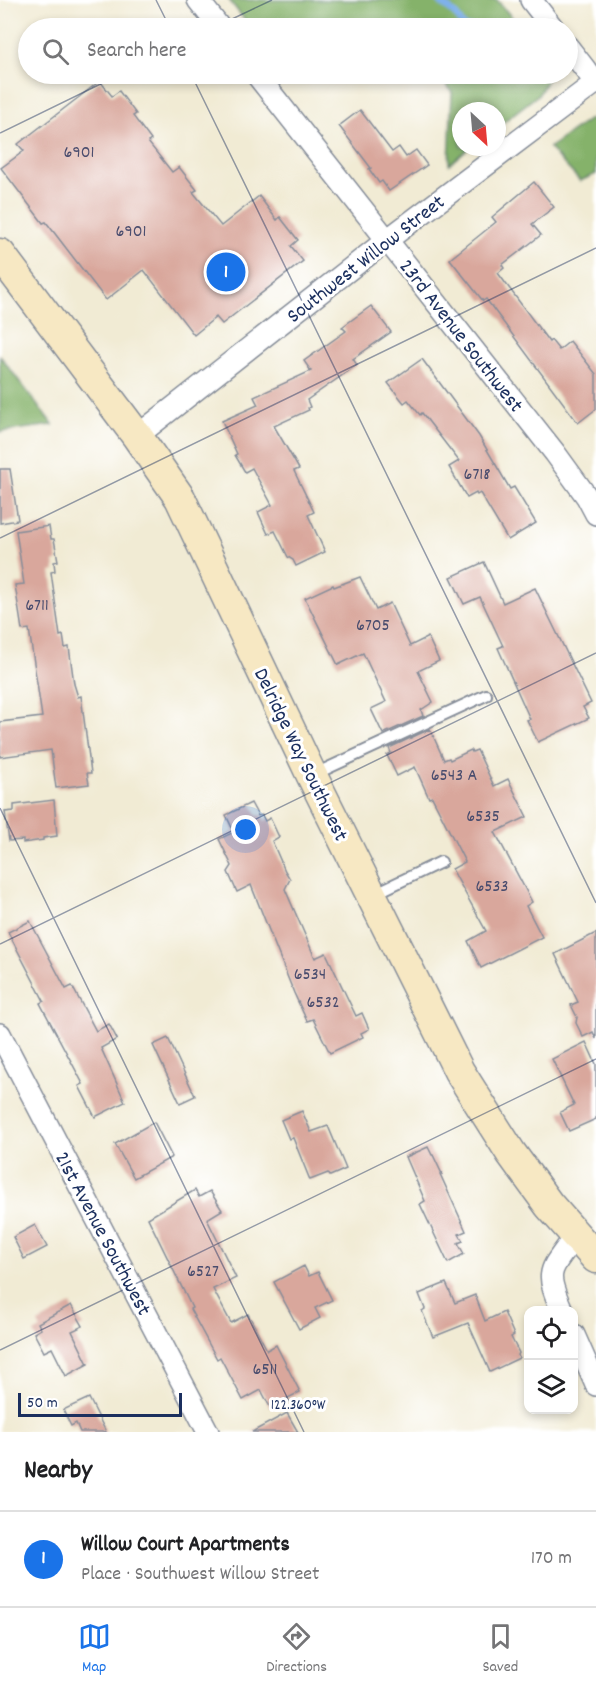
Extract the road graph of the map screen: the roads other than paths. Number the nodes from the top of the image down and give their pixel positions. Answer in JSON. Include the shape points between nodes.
{"nodes":[{"id":1,"x":198,"y":0,"type":"edge"},
{"id":2,"x":531,"y":0,"type":"edge"},
{"id":3,"x":212,"y":18,"type":"edge"},
{"id":4,"x":545,"y":18,"type":"edge"},
{"id":5,"x":578,"y":61,"type":"edge"},
{"id":6,"x":596,"y":83,"type":"edge"},
{"id":7,"x":264,"y":84,"type":"edge"},
{"id":8,"x":387,"y":240,"type":"junction"},
{"id":9,"x":0,"y":254,"type":"edge"},
{"id":10,"x":137,"y":436,"type":"junction"},
{"id":11,"x":596,"y":514,"type":"edge"},
{"id":12,"x":486,"y":695,"type":"dead end"},
{"id":13,"x":312,"y":776,"type":"junction"},
{"id":14,"x":441,"y":862,"type":"dead end"},
{"id":15,"x":371,"y":895,"type":"junction"},
{"id":16,"x":0,"y":1034,"type":"edge"},
{"id":17,"x":575,"y":1236,"type":"junction"},
{"id":18,"x":596,"y":1258,"type":"edge"},
{"id":19,"x":560,"y":1306,"type":"edge"},
{"id":20,"x":578,"y":1346,"type":"edge"},
{"id":21,"x":596,"y":1384,"type":"edge"},
{"id":22,"x":208,"y":1432,"type":"edge"}],
"edges":[{"from":1,"to":3,"type":"street"},
{"from":2,"to":4,"type":"street"},
{"from":5,"to":6,"type":"street"},
{"from":6,"to":8,"type":"street","name":"Southwest Willow Street"},
{"from":7,"to":8,"type":"street","name":"23rd Avenue Southwest"},
{"from":8,"to":10,"type":"street","name":"Southwest Willow Street"},
{"from":8,"to":11,"type":"street","name":"23rd Avenue Southwest","via":[[555,453]]},
{"from":9,"to":10,"type":"main road","name":"Delridge Way Southwest"},
{"from":10,"to":13,"type":"main road","name":"Delridge Way Southwest","via":[[180,498]]},
{"from":12,"to":13,"type":"lane"},
{"from":13,"to":15,"type":"main road","name":"Delridge Way Southwest"},
{"from":14,"to":15,"type":"lane"},
{"from":15,"to":17,"type":"main road","name":"Delridge Way Southwest","via":[[470,1089],[517,1162]]},
{"from":16,"to":22,"type":"street","name":"21st Avenue Southwest"},
{"from":17,"to":18,"type":"main road","name":"Delridge Way Southwest"},
{"from":17,"to":19,"type":"street","via":[[551,1272],[551,1286]]},
{"from":20,"to":21,"type":"street"}]}
